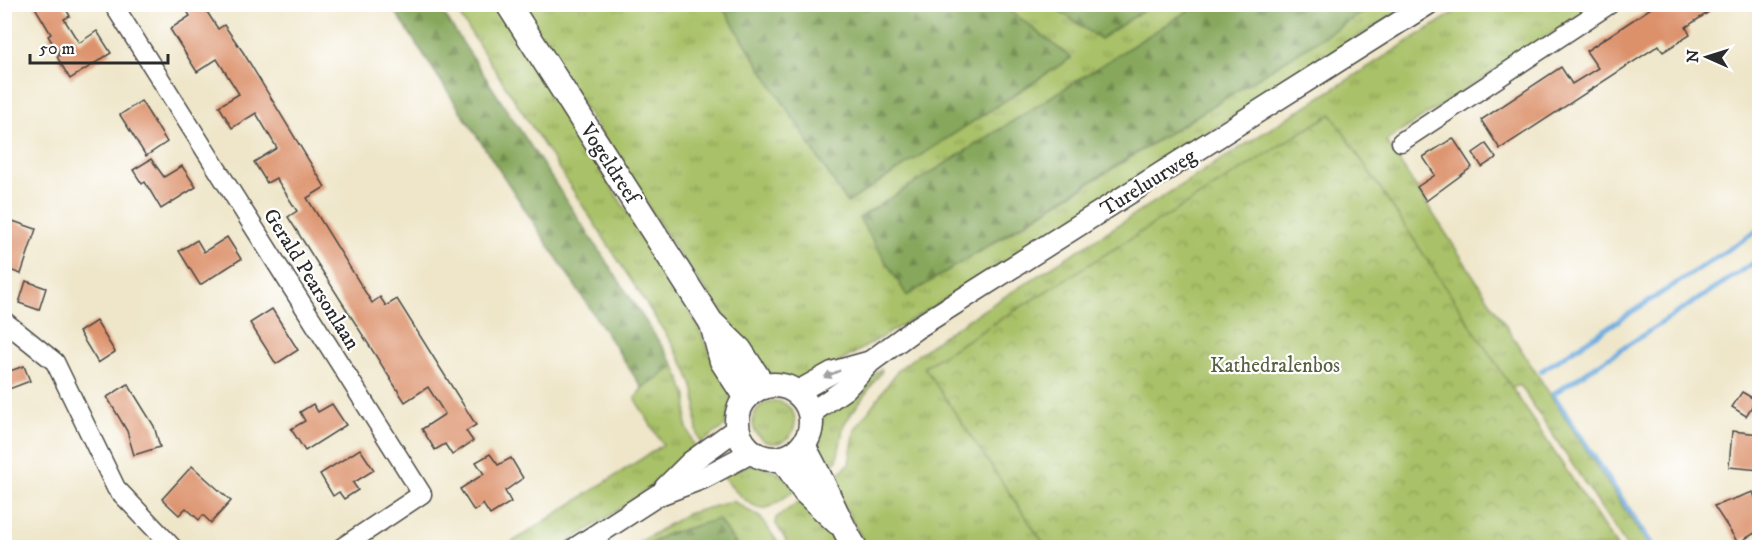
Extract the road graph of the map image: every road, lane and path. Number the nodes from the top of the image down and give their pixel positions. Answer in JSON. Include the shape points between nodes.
{"nodes":[{"id":1,"x":113,"y":4,"type":"edge"},
{"id":2,"x":508,"y":4,"type":"edge"},
{"id":3,"x":1610,"y":4,"type":"edge"},
{"id":4,"x":1424,"y":6,"type":"edge"},
{"id":5,"x":1401,"y":142,"type":"dead end"},
{"id":6,"x":4,"y":321,"type":"edge"},
{"id":7,"x":870,"y":362,"type":"junction"},
{"id":8,"x":755,"y":392,"type":"junction"},
{"id":9,"x":797,"y":392,"type":"junction"},
{"id":10,"x":811,"y":413,"type":"junction"},
{"id":11,"x":738,"y":428,"type":"junction"},
{"id":12,"x":803,"y":446,"type":"junction"},
{"id":13,"x":752,"y":452,"type":"junction"},
{"id":14,"x":782,"y":458,"type":"junction"},
{"id":15,"x":658,"y":495,"type":"junction"},
{"id":16,"x":841,"y":525,"type":"junction"},
{"id":17,"x":173,"y":548,"type":"edge"},
{"id":18,"x":341,"y":548,"type":"edge"},
{"id":19,"x":576,"y":548,"type":"edge"},
{"id":20,"x":855,"y":548,"type":"edge"}],
"edges":[{"from":1,"to":18,"type":"street","name":"Gerald Pearsonlaan","via":[[422,494]]},
{"from":2,"to":8,"type":"main road","name":"Vogeldreef","via":[[711,322],[740,350]]},
{"from":3,"to":5,"type":"street"},
{"from":4,"to":7,"type":"street","name":"Tureluurweg"},
{"from":6,"to":17,"type":"street","via":[[55,362],[116,488]]},
{"from":7,"to":9,"type":"street","name":"Tureluurweg","one_way":true,"via":[[834,372]]},
{"from":7,"to":10,"type":"street","name":"Tureluurweg","via":[[845,389]]},
{"from":8,"to":9,"type":"main road","via":[[786,387]]},
{"from":8,"to":11,"type":"main road","via":[[740,407]]},
{"from":9,"to":10,"type":"main road"},
{"from":10,"to":12,"type":"main road","via":[[812,425]]},
{"from":11,"to":13,"type":"main road"},
{"from":11,"to":15,"type":"street","via":[[691,462]]},
{"from":12,"to":14,"type":"main road"},
{"from":12,"to":16,"type":"main road","via":[[823,479]]},
{"from":13,"to":14,"type":"main road","via":[[761,457]]},
{"from":13,"to":15,"type":"street"},
{"from":14,"to":16,"type":"main road","via":[[805,492]]},
{"from":15,"to":19,"type":"street"},
{"from":16,"to":20,"type":"main road"}]}
